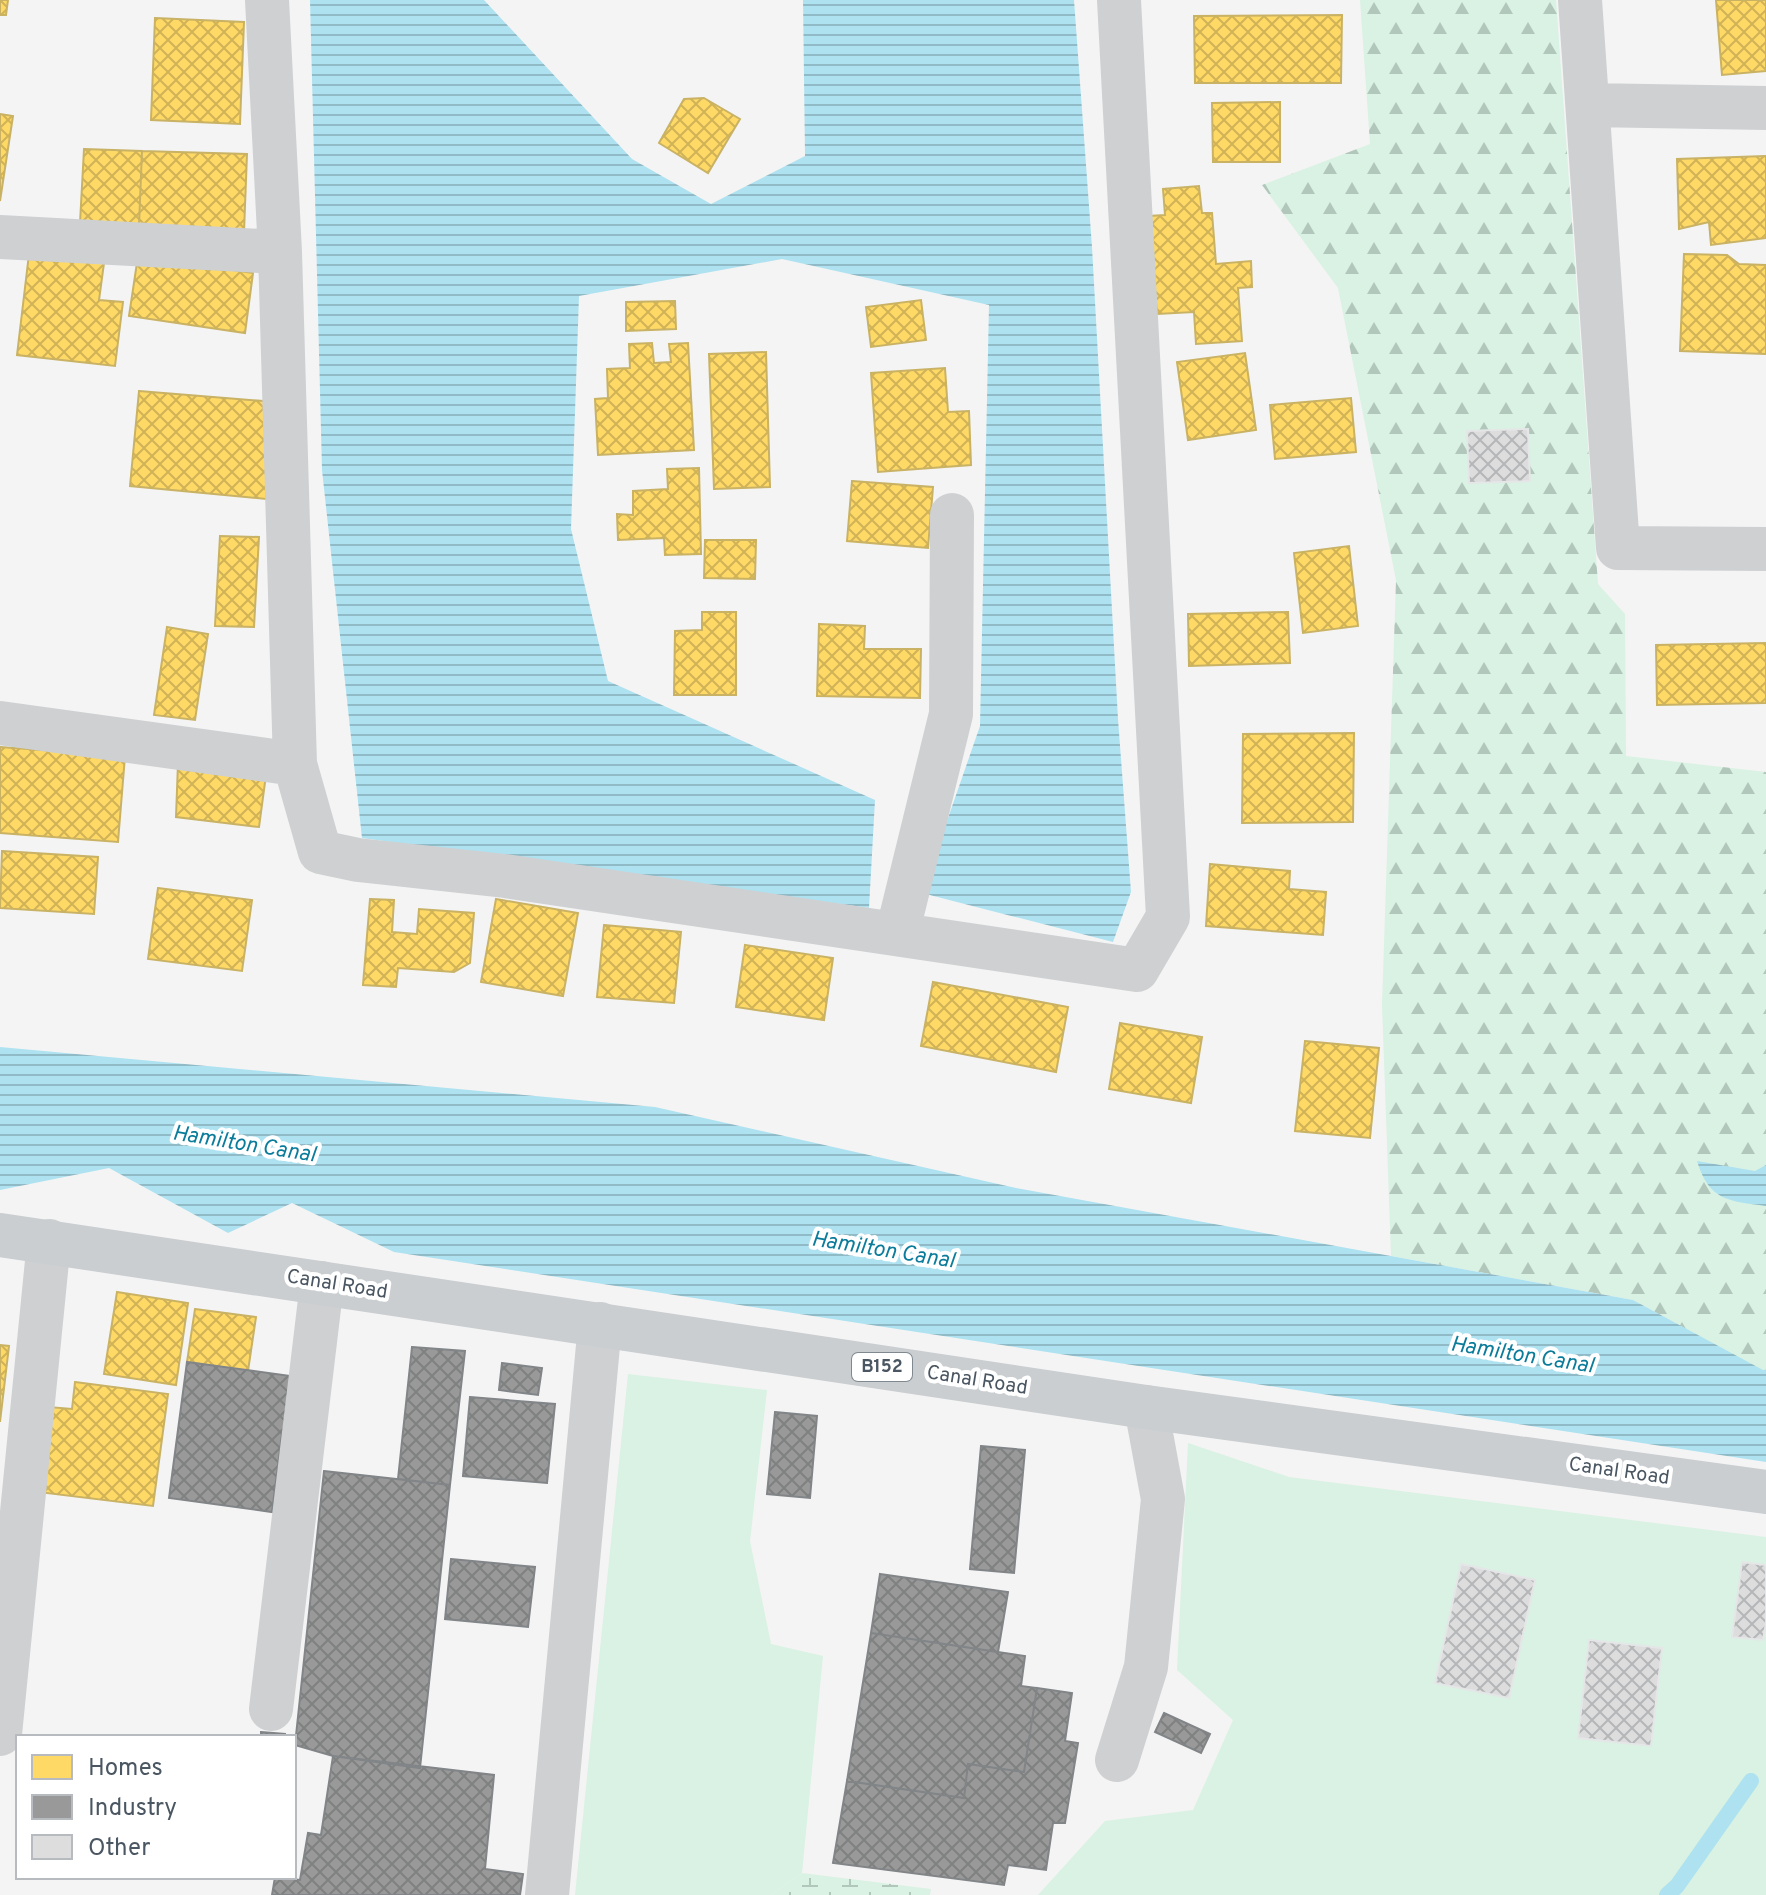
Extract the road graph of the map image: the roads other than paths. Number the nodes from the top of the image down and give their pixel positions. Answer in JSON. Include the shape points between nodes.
{"nodes":[{"id":1,"x":267,"y":0,"type":"edge"},
{"id":2,"x":1119,"y":0,"type":"edge"},
{"id":3,"x":1580,"y":0,"type":"edge"},
{"id":4,"x":1589,"y":105,"type":"junction"},
{"id":5,"x":1766,"y":108,"type":"edge"},
{"id":6,"x":0,"y":237,"type":"edge"},
{"id":7,"x":280,"y":252,"type":"junction"},
{"id":8,"x":952,"y":515,"type":"dead end"},
{"id":9,"x":1766,"y":549,"type":"edge"},
{"id":10,"x":0,"y":723,"type":"edge"},
{"id":11,"x":295,"y":764,"type":"junction"},
{"id":12,"x":897,"y":934,"type":"junction"},
{"id":13,"x":0,"y":1235,"type":"edge"},
{"id":14,"x":49,"y":1241,"type":"junction"},
{"id":15,"x":322,"y":1283,"type":"junction"},
{"id":16,"x":600,"y":1324,"type":"junction"},
{"id":17,"x":1146,"y":1407,"type":"junction"},
{"id":18,"x":1766,"y":1492,"type":"edge"},
{"id":19,"x":271,"y":1709,"type":"dead end"},
{"id":20,"x":0,"y":1734,"type":"edge"},
{"id":21,"x":1117,"y":1760,"type":"dead end"},
{"id":22,"x":547,"y":1895,"type":"edge"}],
"edges":[{"from":1,"to":7,"type":"street"},
{"from":2,"to":12,"type":"street","via":[[1168,917],[1137,970]]},
{"from":3,"to":4,"type":"street"},
{"from":4,"to":5,"type":"street"},
{"from":4,"to":9,"type":"street","via":[[1618,548]]},
{"from":6,"to":7,"type":"street"},
{"from":7,"to":11,"type":"street"},
{"from":8,"to":12,"type":"street","via":[[951,714]]},
{"from":10,"to":11,"type":"street"},
{"from":11,"to":12,"type":"street","via":[[320,852]]},
{"from":13,"to":14,"type":"main road","name":"Canal Road","number":"B152"},
{"from":14,"to":15,"type":"main road","name":"Canal Road","number":"B152"},
{"from":14,"to":20,"type":"street"},
{"from":15,"to":16,"type":"main road","name":"Canal Road","number":"B152"},
{"from":15,"to":19,"type":"street"},
{"from":16,"to":17,"type":"main road","name":"Canal Road","number":"B152"},
{"from":16,"to":22,"type":"street"},
{"from":17,"to":18,"type":"main road","name":"Canal Road","number":"B152"},
{"from":17,"to":21,"type":"street","via":[[1163,1499],[1146,1667]]}]}
